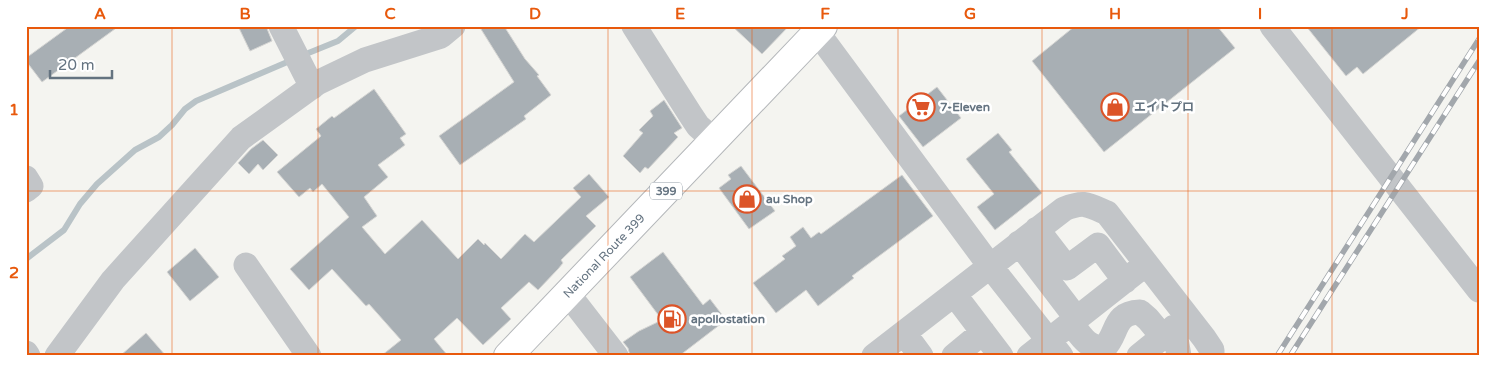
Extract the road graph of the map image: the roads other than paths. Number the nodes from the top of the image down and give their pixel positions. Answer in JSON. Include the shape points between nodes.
{"nodes":[{"id":1,"x":281,"y":26,"type":"edge"},
{"id":2,"x":453,"y":26,"type":"edge"},
{"id":3,"x":634,"y":26,"type":"edge"},
{"id":4,"x":1272,"y":26,"type":"edge"},
{"id":5,"x":820,"y":29,"type":"edge"},
{"id":6,"x":312,"y":87,"type":"junction"},
{"id":7,"x":714,"y":140,"type":"junction"},
{"id":8,"x":26,"y":178,"type":"edge"},
{"id":9,"x":26,"y":190,"type":"edge"},
{"id":10,"x":1028,"y":236,"type":"junction"},
{"id":11,"x":1146,"y":264,"type":"junction"},
{"id":12,"x":246,"y":265,"type":"dead end"},
{"id":13,"x":990,"y":266,"type":"junction"},
{"id":14,"x":1125,"y":281,"type":"junction"},
{"id":15,"x":1479,"y":290,"type":"edge"},
{"id":16,"x":568,"y":294,"type":"junction"},
{"id":17,"x":954,"y":294,"type":"junction"},
{"id":18,"x":1074,"y":321,"type":"junction"},
{"id":19,"x":983,"y":332,"type":"junction"},
{"id":20,"x":904,"y":333,"type":"junction"},
{"id":21,"x":1161,"y":340,"type":"edge"},
{"id":22,"x":1055,"y":348,"type":"edge"},
{"id":23,"x":57,"y":356,"type":"edge"},
{"id":24,"x":309,"y":356,"type":"edge"},
{"id":25,"x":508,"y":356,"type":"edge"},
{"id":26,"x":616,"y":356,"type":"edge"},
{"id":27,"x":874,"y":356,"type":"edge"},
{"id":28,"x":921,"y":356,"type":"edge"},
{"id":29,"x":954,"y":356,"type":"edge"},
{"id":30,"x":1001,"y":356,"type":"edge"},
{"id":31,"x":1029,"y":356,"type":"edge"},
{"id":32,"x":1179,"y":356,"type":"edge"},
{"id":33,"x":1212,"y":356,"type":"edge"}],
"edges":[{"from":1,"to":6,"type":"street"},
{"from":2,"to":6,"type":"street","via":[[441,36],[365,60]]},
{"from":3,"to":7,"type":"street","via":[[698,126]]},
{"from":4,"to":15,"type":"street"},
{"from":5,"to":7,"type":"highway","name":"National Route 399","number":"399"},
{"from":5,"to":13,"type":"street"},
{"from":6,"to":23,"type":"street","via":[[241,138],[113,280]]},
{"from":7,"to":16,"type":"highway","name":"National Route 399","number":"399"},
{"from":8,"to":9,"type":"street","via":[[31,186]]},
{"from":10,"to":11,"type":"street","via":[[1064,209],[1079,203],[1107,213]]},
{"from":10,"to":13,"type":"street"},
{"from":10,"to":14,"type":"street","via":[[1067,268],[1098,245]]},
{"from":10,"to":18,"type":"street","via":[[1043,289]]},
{"from":11,"to":14,"type":"street"},
{"from":11,"to":21,"type":"street"},
{"from":12,"to":24,"type":"street"},
{"from":13,"to":17,"type":"street"},
{"from":13,"to":22,"type":"street"},
{"from":14,"to":18,"type":"street"},
{"from":16,"to":25,"type":"highway","name":"National Route 399","number":"399"},
{"from":16,"to":26,"type":"street"},
{"from":17,"to":19,"type":"street"},
{"from":17,"to":20,"type":"street"},
{"from":18,"to":21,"type":"street","via":[[1086,343],[1104,348],[1111,342],[1124,316],[1140,312],[1148,318]]},
{"from":18,"to":22,"type":"street"},
{"from":19,"to":29,"type":"street"},
{"from":19,"to":30,"type":"street"},
{"from":20,"to":27,"type":"street"},
{"from":20,"to":28,"type":"street"},
{"from":21,"to":32,"type":"street"},
{"from":21,"to":33,"type":"street","via":[[1212,350]]},
{"from":22,"to":31,"type":"street"}]}
